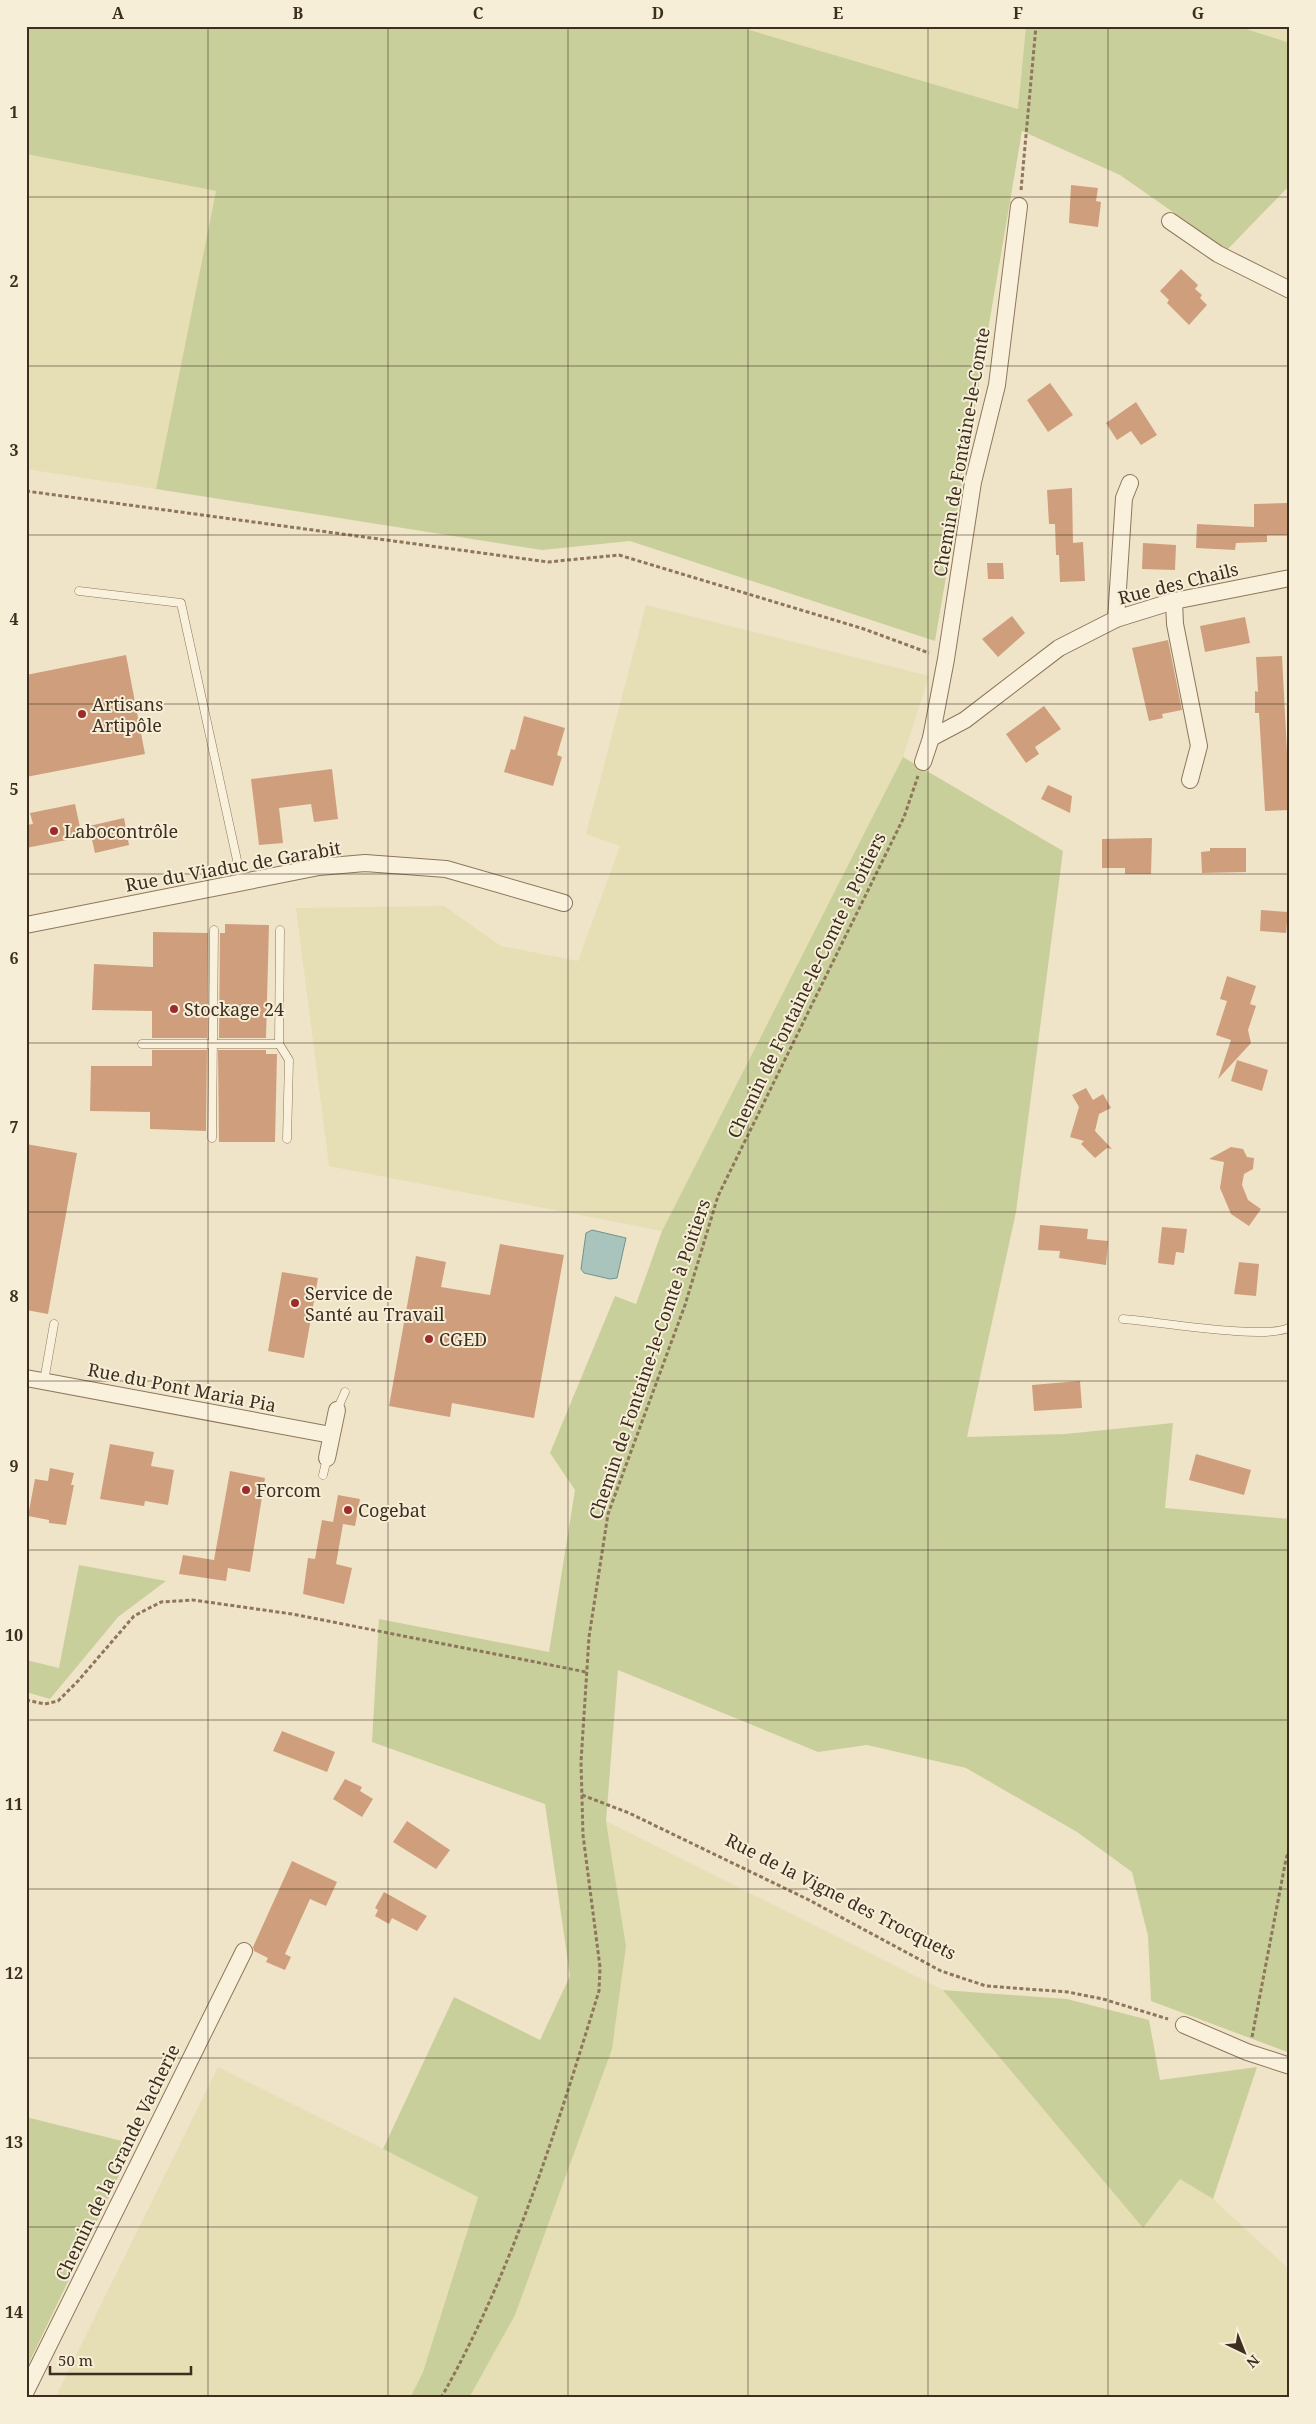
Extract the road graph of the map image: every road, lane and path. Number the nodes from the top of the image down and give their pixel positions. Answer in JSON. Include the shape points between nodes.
{"nodes":[{"id":1,"x":1036,"y":26,"type":"edge"},
{"id":2,"x":1020,"y":206,"type":"joint"},
{"id":3,"x":1170,"y":220,"type":"dead end"},
{"id":4,"x":1290,"y":290,"type":"edge"},
{"id":5,"x":1130,"y":484,"type":"dead end"},
{"id":6,"x":26,"y":491,"type":"edge"},
{"id":7,"x":1290,"y":578,"type":"edge"},
{"id":8,"x":79,"y":591,"type":"dead end"},
{"id":9,"x":1174,"y":601,"type":"junction"},
{"id":10,"x":1116,"y":618,"type":"junction"},
{"id":11,"x":946,"y":659,"type":"junction"},
{"id":12,"x":931,"y":738,"type":"junction"},
{"id":13,"x":923,"y":762,"type":"joint"},
{"id":14,"x":1190,"y":780,"type":"dead end"},
{"id":15,"x":242,"y":883,"type":"junction"},
{"id":16,"x":564,"y":903,"type":"dead end"},
{"id":17,"x":26,"y":925,"type":"edge"},
{"id":18,"x":214,"y":930,"type":"dead end"},
{"id":19,"x":280,"y":930,"type":"dead end"},
{"id":20,"x":142,"y":1044,"type":"dead end"},
{"id":21,"x":213,"y":1044,"type":"junction"},
{"id":22,"x":279,"y":1044,"type":"junction"},
{"id":23,"x":212,"y":1138,"type":"dead end"},
{"id":24,"x":287,"y":1139,"type":"dead end"},
{"id":25,"x":1123,"y":1318,"type":"dead end"},
{"id":26,"x":54,"y":1324,"type":"dead end"},
{"id":27,"x":1290,"y":1327,"type":"edge"},
{"id":28,"x":26,"y":1378,"type":"edge"},
{"id":29,"x":44,"y":1382,"type":"junction"},
{"id":30,"x":345,"y":1392,"type":"dead end"},
{"id":31,"x":337,"y":1410,"type":"joint"},
{"id":32,"x":331,"y":1435,"type":"junction"},
{"id":33,"x":327,"y":1458,"type":"joint"},
{"id":34,"x":323,"y":1475,"type":"dead end"},
{"id":35,"x":586,"y":1672,"type":"junction"},
{"id":36,"x":26,"y":1700,"type":"edge"},
{"id":37,"x":582,"y":1795,"type":"junction"},
{"id":38,"x":1290,"y":1847,"type":"edge"},
{"id":39,"x":244,"y":1950,"type":"dead end"},
{"id":40,"x":1184,"y":2025,"type":"joint"},
{"id":41,"x":1247,"y":2052,"type":"junction"},
{"id":42,"x":1290,"y":2066,"type":"edge"},
{"id":43,"x":26,"y":2391,"type":"edge"},
{"id":44,"x":440,"y":2398,"type":"edge"}],
"edges":[{"from":1,"to":2,"type":"path"},
{"from":2,"to":11,"type":"street","name":"Chemin de Fontaine-le-Comte","via":[[997,385],[972,482]]},
{"from":3,"to":4,"type":"street","via":[[1218,254]]},
{"from":5,"to":10,"type":"street","via":[[1124,498]]},
{"from":6,"to":11,"type":"path","via":[[548,562],[619,555],[864,629]]},
{"from":7,"to":9,"type":"street","name":"Rue des Chails"},
{"from":8,"to":15,"type":"lane","via":[[181,603]]},
{"from":9,"to":10,"type":"street","name":"Rue des Chails"},
{"from":9,"to":14,"type":"street","via":[[1199,746]]},
{"from":10,"to":12,"type":"street","name":"Rue des Chails","via":[[1059,648],[964,720]]},
{"from":11,"to":12,"type":"street","name":"Chemin de Fontaine-le-Comte"},
{"from":12,"to":13,"type":"street","name":"Chemin de Fontaine-le-Comte"},
{"from":13,"to":35,"type":"path","name":"Chemin de Fontaine-le-Comte à Poitiers","via":[[904,817],[718,1196],[685,1305],[608,1514]]},
{"from":15,"to":16,"type":"street","name":"Rue du Viaduc de Garabit","via":[[319,867],[409,864],[482,877]]},
{"from":15,"to":17,"type":"street","name":"Rue du Viaduc de Garabit"},
{"from":18,"to":21,"type":"lane"},
{"from":19,"to":22,"type":"lane"},
{"from":20,"to":21,"type":"lane"},
{"from":21,"to":22,"type":"lane"},
{"from":21,"to":23,"type":"lane"},
{"from":22,"to":24,"type":"lane","via":[[289,1060]]},
{"from":25,"to":27,"type":"lane","via":[[1257,1333]]},
{"from":26,"to":29,"type":"lane"},
{"from":28,"to":29,"type":"street","name":"Rue du Pont Maria Pia"},
{"from":29,"to":32,"type":"street","name":"Rue du Pont Maria Pia"},
{"from":30,"to":31,"type":"lane"},
{"from":31,"to":32,"type":"street"},
{"from":32,"to":33,"type":"street"},
{"from":33,"to":34,"type":"lane"},
{"from":35,"to":36,"type":"path","via":[[292,1614],[193,1600],[161,1602],[134,1616],[58,1701],[45,1704]]},
{"from":35,"to":37,"type":"path","name":"Chemin de Fontaine-le-Comte à Poitiers"},
{"from":37,"to":40,"type":"path","name":"Rue de la Vigne des Trocquets","via":[[629,1813],[809,1900],[941,1971],[986,1986],[1068,1992],[1103,1999]]},
{"from":37,"to":44,"type":"path","name":"Chemin de Fontaine-le-Comte à Poitiers","via":[[583,1835],[600,1967],[599,1991],[548,2155],[489,2301]]},
{"from":38,"to":41,"type":"path"},
{"from":39,"to":43,"type":"street","name":"Chemin de la Grande Vacherie"},
{"from":40,"to":41,"type":"street"},
{"from":41,"to":42,"type":"street"}]}
